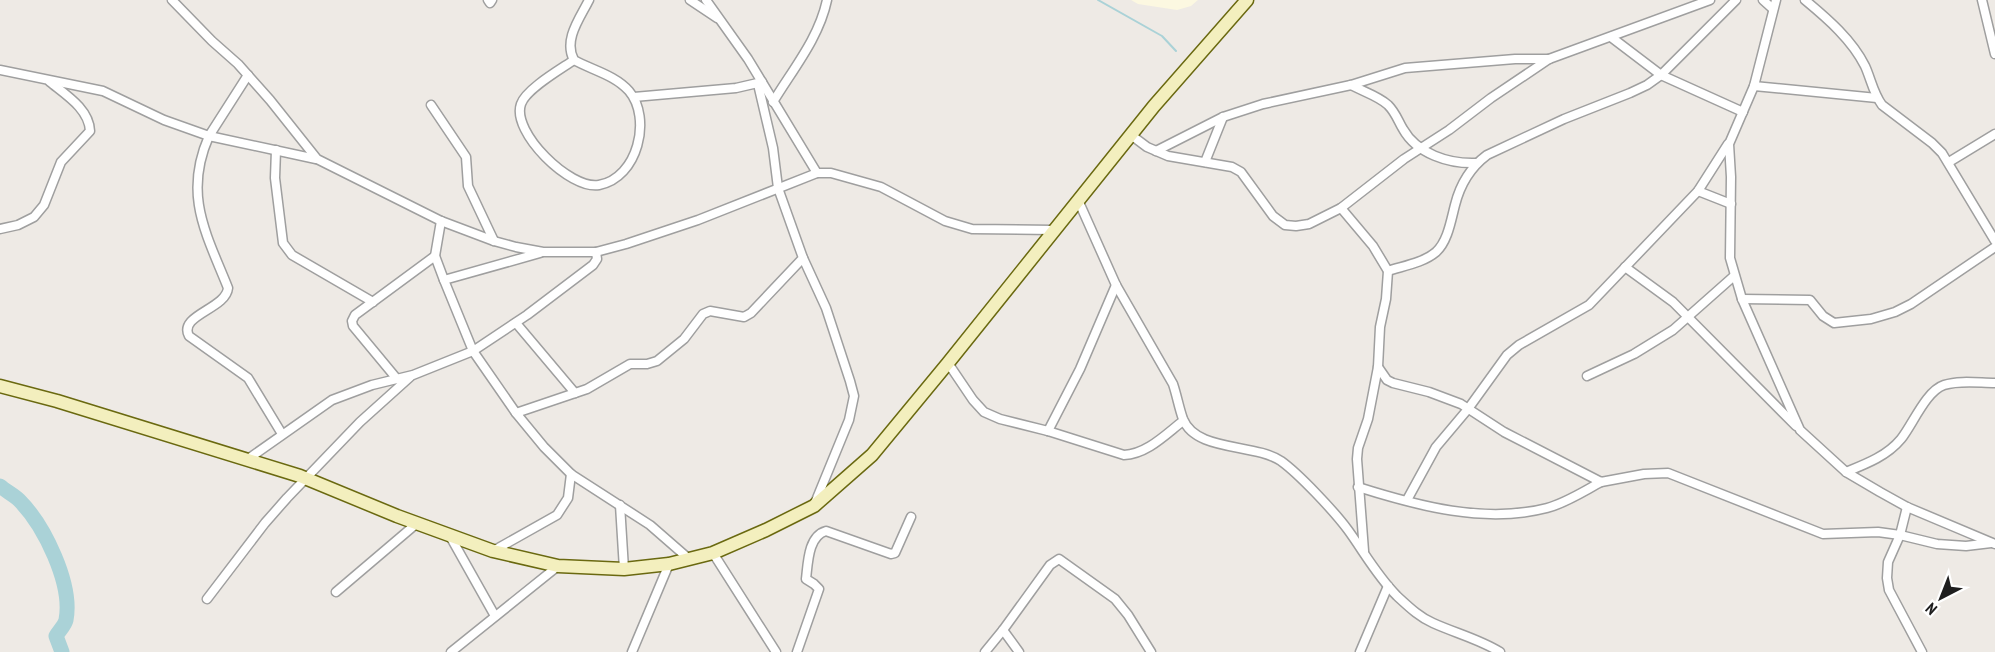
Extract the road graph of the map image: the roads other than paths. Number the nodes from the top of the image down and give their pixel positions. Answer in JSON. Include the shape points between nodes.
{"nodes":[{"id":1,"x":172,"y":0,"type":"edge"},
{"id":2,"x":589,"y":0,"type":"edge"},
{"id":3,"x":690,"y":0,"type":"edge"},
{"id":4,"x":827,"y":0,"type":"edge"},
{"id":5,"x":1247,"y":0,"type":"edge"},
{"id":6,"x":1710,"y":0,"type":"edge"},
{"id":7,"x":1736,"y":0,"type":"edge"},
{"id":8,"x":1763,"y":0,"type":"edge"},
{"id":9,"x":1806,"y":0,"type":"edge"},
{"id":10,"x":1982,"y":0,"type":"edge"},
{"id":11,"x":711,"y":2,"type":"edge"},
{"id":12,"x":1774,"y":4,"type":"edge"},
{"id":13,"x":721,"y":20,"type":"junction"},
{"id":14,"x":1611,"y":37,"type":"junction"},
{"id":15,"x":1995,"y":54,"type":"edge"},
{"id":16,"x":1549,"y":58,"type":"junction"},
{"id":17,"x":574,"y":60,"type":"junction"},
{"id":18,"x":0,"y":70,"type":"edge"},
{"id":19,"x":248,"y":75,"type":"junction"},
{"id":20,"x":1661,"y":75,"type":"junction"},
{"id":21,"x":49,"y":81,"type":"junction"},
{"id":22,"x":760,"y":83,"type":"junction"},
{"id":23,"x":1351,"y":85,"type":"junction"},
{"id":24,"x":1754,"y":86,"type":"junction"},
{"id":25,"x":634,"y":97,"type":"junction"},
{"id":26,"x":1877,"y":98,"type":"junction"},
{"id":27,"x":773,"y":102,"type":"junction"},
{"id":28,"x":431,"y":105,"type":"dead end"},
{"id":29,"x":1743,"y":112,"type":"junction"},
{"id":30,"x":1222,"y":117,"type":"junction"},
{"id":31,"x":1995,"y":134,"type":"edge"},
{"id":32,"x":1131,"y":135,"type":"junction"},
{"id":33,"x":209,"y":136,"type":"junction"},
{"id":34,"x":1729,"y":144,"type":"junction"},
{"id":35,"x":1420,"y":149,"type":"junction"},
{"id":36,"x":276,"y":150,"type":"junction"},
{"id":37,"x":1156,"y":151,"type":"junction"},
{"id":38,"x":316,"y":159,"type":"junction"},
{"id":39,"x":1205,"y":162,"type":"junction"},
{"id":40,"x":1949,"y":162,"type":"junction"},
{"id":41,"x":1476,"y":163,"type":"junction"},
{"id":42,"x":817,"y":173,"type":"junction"},
{"id":43,"x":778,"y":188,"type":"junction"},
{"id":44,"x":1698,"y":191,"type":"junction"},
{"id":45,"x":1078,"y":200,"type":"junction"},
{"id":46,"x":1731,"y":204,"type":"junction"},
{"id":47,"x":1341,"y":208,"type":"junction"},
{"id":48,"x":441,"y":221,"type":"junction"},
{"id":49,"x":0,"y":229,"type":"edge"},
{"id":50,"x":1054,"y":230,"type":"junction"},
{"id":51,"x":494,"y":241,"type":"junction"},
{"id":52,"x":1995,"y":241,"type":"edge"},
{"id":53,"x":1995,"y":247,"type":"edge"},
{"id":54,"x":543,"y":252,"type":"junction"},
{"id":55,"x":596,"y":252,"type":"junction"},
{"id":56,"x":435,"y":256,"type":"junction"},
{"id":57,"x":803,"y":258,"type":"junction"},
{"id":58,"x":1625,"y":267,"type":"junction"},
{"id":59,"x":1388,"y":271,"type":"junction"},
{"id":60,"x":1734,"y":276,"type":"junction"},
{"id":61,"x":444,"y":280,"type":"junction"},
{"id":62,"x":1116,"y":285,"type":"junction"},
{"id":63,"x":1742,"y":299,"type":"junction"},
{"id":64,"x":373,"y":302,"type":"junction"},
{"id":65,"x":1689,"y":318,"type":"junction"},
{"id":66,"x":516,"y":322,"type":"junction"},
{"id":67,"x":473,"y":351,"type":"junction"},
{"id":68,"x":948,"y":363,"type":"junction"},
{"id":69,"x":1378,"y":367,"type":"junction"},
{"id":70,"x":413,"y":375,"type":"junction"},
{"id":71,"x":1587,"y":376,"type":"dead end"},
{"id":72,"x":397,"y":379,"type":"junction"},
{"id":73,"x":1995,"y":383,"type":"edge"},
{"id":74,"x":0,"y":386,"type":"edge"},
{"id":75,"x":575,"y":393,"type":"junction"},
{"id":76,"x":1468,"y":409,"type":"junction"},
{"id":77,"x":516,"y":413,"type":"junction"},
{"id":78,"x":1183,"y":421,"type":"junction"},
{"id":79,"x":1800,"y":430,"type":"junction"},
{"id":80,"x":1048,"y":431,"type":"junction"},
{"id":81,"x":282,"y":434,"type":"junction"},
{"id":82,"x":248,"y":459,"type":"junction"},
{"id":83,"x":1846,"y":472,"type":"junction"},
{"id":84,"x":571,"y":474,"type":"junction"},
{"id":85,"x":306,"y":479,"type":"junction"},
{"id":86,"x":1601,"y":482,"type":"junction"},
{"id":87,"x":1358,"y":487,"type":"junction"},
{"id":88,"x":1407,"y":500,"type":"junction"},
{"id":89,"x":620,"y":505,"type":"junction"},
{"id":90,"x":814,"y":506,"type":"junction"},
{"id":91,"x":1907,"y":507,"type":"junction"},
{"id":92,"x":911,"y":517,"type":"dead end"},
{"id":93,"x":416,"y":524,"type":"junction"},
{"id":94,"x":1900,"y":535,"type":"junction"},
{"id":95,"x":450,"y":536,"type":"junction"},
{"id":96,"x":1993,"y":544,"type":"edge"},
{"id":97,"x":493,"y":551,"type":"junction"},
{"id":98,"x":713,"y":553,"type":"junction"},
{"id":99,"x":1364,"y":553,"type":"junction"},
{"id":100,"x":689,"y":559,"type":"junction"},
{"id":101,"x":669,"y":564,"type":"junction"},
{"id":102,"x":558,"y":566,"type":"junction"},
{"id":103,"x":624,"y":569,"type":"junction"},
{"id":104,"x":1388,"y":586,"type":"junction"},
{"id":105,"x":336,"y":592,"type":"dead end"},
{"id":106,"x":207,"y":599,"type":"dead end"},
{"id":107,"x":495,"y":616,"type":"junction"},
{"id":108,"x":1003,"y":630,"type":"junction"},
{"id":109,"x":451,"y":652,"type":"edge"},
{"id":110,"x":632,"y":652,"type":"edge"},
{"id":111,"x":776,"y":652,"type":"edge"},
{"id":112,"x":797,"y":652,"type":"edge"},
{"id":113,"x":985,"y":652,"type":"edge"},
{"id":114,"x":1019,"y":652,"type":"edge"},
{"id":115,"x":1151,"y":652,"type":"edge"},
{"id":116,"x":1360,"y":652,"type":"edge"},
{"id":117,"x":1500,"y":652,"type":"edge"},
{"id":118,"x":1922,"y":652,"type":"edge"}],
"edges":[{"from":1,"to":19,"type":"street"},
{"from":2,"to":17,"type":"street","via":[[573,31],[570,53]]},
{"from":3,"to":13,"type":"street"},
{"from":4,"to":27,"type":"street","via":[[824,15],[803,57]]},
{"from":5,"to":32,"type":"street"},
{"from":6,"to":14,"type":"street"},
{"from":7,"to":20,"type":"street"},
{"from":8,"to":12,"type":"street"},
{"from":9,"to":26,"type":"street","via":[[1848,41],[1865,66]]},
{"from":10,"to":15,"type":"street"},
{"from":11,"to":13,"type":"street"},
{"from":12,"to":24,"type":"street"},
{"from":13,"to":22,"type":"street"},
{"from":14,"to":16,"type":"street"},
{"from":14,"to":20,"type":"street"},
{"from":16,"to":23,"type":"street","via":[[1417,66]]},
{"from":16,"to":35,"type":"street"},
{"from":17,"to":25,"type":"street","via":[[613,78]]},
{"from":17,"to":25,"type":"street","via":[[525,97],[519,112],[526,130],[545,156],[571,178],[598,185],[625,172],[638,145]]},
{"from":18,"to":21,"type":"street"},
{"from":19,"to":33,"type":"street"},
{"from":19,"to":38,"type":"street"},
{"from":20,"to":29,"type":"street"},
{"from":20,"to":41,"type":"street","via":[[1639,89],[1564,119]]},
{"from":21,"to":33,"type":"street","via":[[103,92]]},
{"from":21,"to":49,"type":"street","via":[[84,113],[90,131],[61,162],[44,205],[34,217]]},
{"from":22,"to":25,"type":"street"},
{"from":22,"to":27,"type":"street"},
{"from":22,"to":43,"type":"street"},
{"from":23,"to":30,"type":"street"},
{"from":23,"to":35,"type":"street","via":[[1387,104]]},
{"from":24,"to":26,"type":"street"},
{"from":24,"to":29,"type":"street"},
{"from":26,"to":40,"type":"street","via":[[1932,142]]},
{"from":27,"to":42,"type":"street"},
{"from":28,"to":51,"type":"street","via":[[466,157],[468,186]]},
{"from":29,"to":34,"type":"street"},
{"from":30,"to":37,"type":"street"},
{"from":30,"to":39,"type":"street"},
{"from":31,"to":40,"type":"street"},
{"from":32,"to":37,"type":"street"},
{"from":32,"to":45,"type":"street"},
{"from":33,"to":36,"type":"street"},
{"from":33,"to":81,"type":"street","via":[[199,164],[198,207],[228,288],[219,302],[192,320],[186,331],[248,378]]},
{"from":34,"to":44,"type":"street"},
{"from":34,"to":46,"type":"street"},
{"from":35,"to":41,"type":"street","via":[[1461,164]]},
{"from":35,"to":47,"type":"street"},
{"from":36,"to":38,"type":"street"},
{"from":36,"to":64,"type":"street","via":[[275,178],[283,243],[292,255]]},
{"from":37,"to":39,"type":"street"},
{"from":38,"to":48,"type":"street"},
{"from":39,"to":47,"type":"street","via":[[1240,172],[1273,216],[1285,225],[1309,224]]},
{"from":40,"to":52,"type":"street"},
{"from":41,"to":59,"type":"street","via":[[1456,203],[1442,245],[1425,259]]},
{"from":42,"to":43,"type":"street"},
{"from":42,"to":50,"type":"street","via":[[881,187],[945,221],[972,229]]},
{"from":43,"to":55,"type":"street","via":[[698,220]]},
{"from":43,"to":57,"type":"street"},
{"from":44,"to":46,"type":"street"},
{"from":44,"to":58,"type":"street"},
{"from":45,"to":50,"type":"street"},
{"from":45,"to":62,"type":"street"},
{"from":46,"to":60,"type":"street","via":[[1730,258]]},
{"from":47,"to":59,"type":"street"},
{"from":48,"to":51,"type":"street"},
{"from":48,"to":56,"type":"street"},
{"from":50,"to":68,"type":"street"},
{"from":51,"to":54,"type":"street"},
{"from":53,"to":63,"type":"street","via":[[1911,304],[1871,319],[1834,323],[1810,300]]},
{"from":54,"to":55,"type":"street"},
{"from":54,"to":61,"type":"street"},
{"from":55,"to":66,"type":"street","via":[[593,265]]},
{"from":56,"to":61,"type":"street"},
{"from":56,"to":64,"type":"street"},
{"from":57,"to":75,"type":"street","via":[[751,313],[744,317],[710,311],[657,361],[630,364]]},
{"from":57,"to":90,"type":"street","via":[[826,308],[854,396],[849,420]]},
{"from":58,"to":65,"type":"street","via":[[1660,290]]},
{"from":58,"to":76,"type":"street","via":[[1589,305],[1507,355]]},
{"from":59,"to":69,"type":"street"},
{"from":60,"to":63,"type":"street"},
{"from":60,"to":65,"type":"street"},
{"from":61,"to":67,"type":"street"},
{"from":62,"to":78,"type":"street","via":[[1173,384]]},
{"from":62,"to":80,"type":"street"},
{"from":63,"to":79,"type":"street"},
{"from":64,"to":72,"type":"street","via":[[355,315],[353,326]]},
{"from":65,"to":71,"type":"street","via":[[1634,354]]},
{"from":65,"to":79,"type":"street"},
{"from":66,"to":67,"type":"street"},
{"from":66,"to":75,"type":"street"},
{"from":67,"to":70,"type":"street"},
{"from":67,"to":77,"type":"street"},
{"from":68,"to":80,"type":"street","via":[[984,412]]},
{"from":68,"to":90,"type":"street","via":[[872,454]]},
{"from":69,"to":76,"type":"street","via":[[1392,383],[1429,392]]},
{"from":69,"to":87,"type":"street","via":[[1356,459]]},
{"from":70,"to":72,"type":"street"},
{"from":70,"to":85,"type":"street","via":[[360,422]]},
{"from":72,"to":81,"type":"street","via":[[332,400]]},
{"from":73,"to":83,"type":"street","via":[[1942,386],[1933,392],[1889,450]]},
{"from":74,"to":82,"type":"street"},
{"from":75,"to":77,"type":"street"},
{"from":76,"to":86,"type":"street"},
{"from":76,"to":88,"type":"street","via":[[1436,447]]},
{"from":77,"to":84,"type":"street"},
{"from":78,"to":80,"type":"street","via":[[1144,450],[1124,455]]},
{"from":78,"to":99,"type":"street","via":[[1207,441],[1280,461],[1328,507]]},
{"from":79,"to":83,"type":"street"},
{"from":81,"to":82,"type":"street"},
{"from":82,"to":85,"type":"street"},
{"from":83,"to":91,"type":"street"},
{"from":84,"to":89,"type":"street"},
{"from":84,"to":97,"type":"street","via":[[568,498],[557,515]]},
{"from":85,"to":93,"type":"street"},
{"from":85,"to":106,"type":"street","via":[[265,523]]},
{"from":86,"to":88,"type":"street","via":[[1548,507],[1495,514],[1448,510]]},
{"from":86,"to":94,"type":"street","via":[[1668,473],[1824,534]]},
{"from":87,"to":88,"type":"street"},
{"from":87,"to":99,"type":"street"},
{"from":89,"to":100,"type":"street"},
{"from":89,"to":103,"type":"street"},
{"from":90,"to":98,"type":"street"},
{"from":91,"to":94,"type":"street"},
{"from":91,"to":96,"type":"street"},
{"from":92,"to":112,"type":"street","via":[[895,553],[891,554],[826,531],[813,540],[806,579],[819,589]]},
{"from":93,"to":95,"type":"street"},
{"from":93,"to":105,"type":"street"},
{"from":94,"to":96,"type":"street","via":[[1937,544]]},
{"from":94,"to":118,"type":"street","via":[[1888,562],[1889,590]]},
{"from":95,"to":97,"type":"street"},
{"from":95,"to":107,"type":"street"},
{"from":97,"to":102,"type":"street"},
{"from":98,"to":100,"type":"street"},
{"from":98,"to":111,"type":"street"},
{"from":99,"to":104,"type":"street"},
{"from":100,"to":101,"type":"street"},
{"from":101,"to":103,"type":"street"},
{"from":101,"to":110,"type":"street"},
{"from":102,"to":103,"type":"street"},
{"from":102,"to":107,"type":"street"},
{"from":104,"to":116,"type":"street"},
{"from":104,"to":117,"type":"street","via":[[1431,622]]},
{"from":107,"to":109,"type":"street"},
{"from":108,"to":113,"type":"street"},
{"from":108,"to":114,"type":"street"},
{"from":108,"to":115,"type":"street","via":[[1050,565],[1059,559],[1115,599]]}]}
